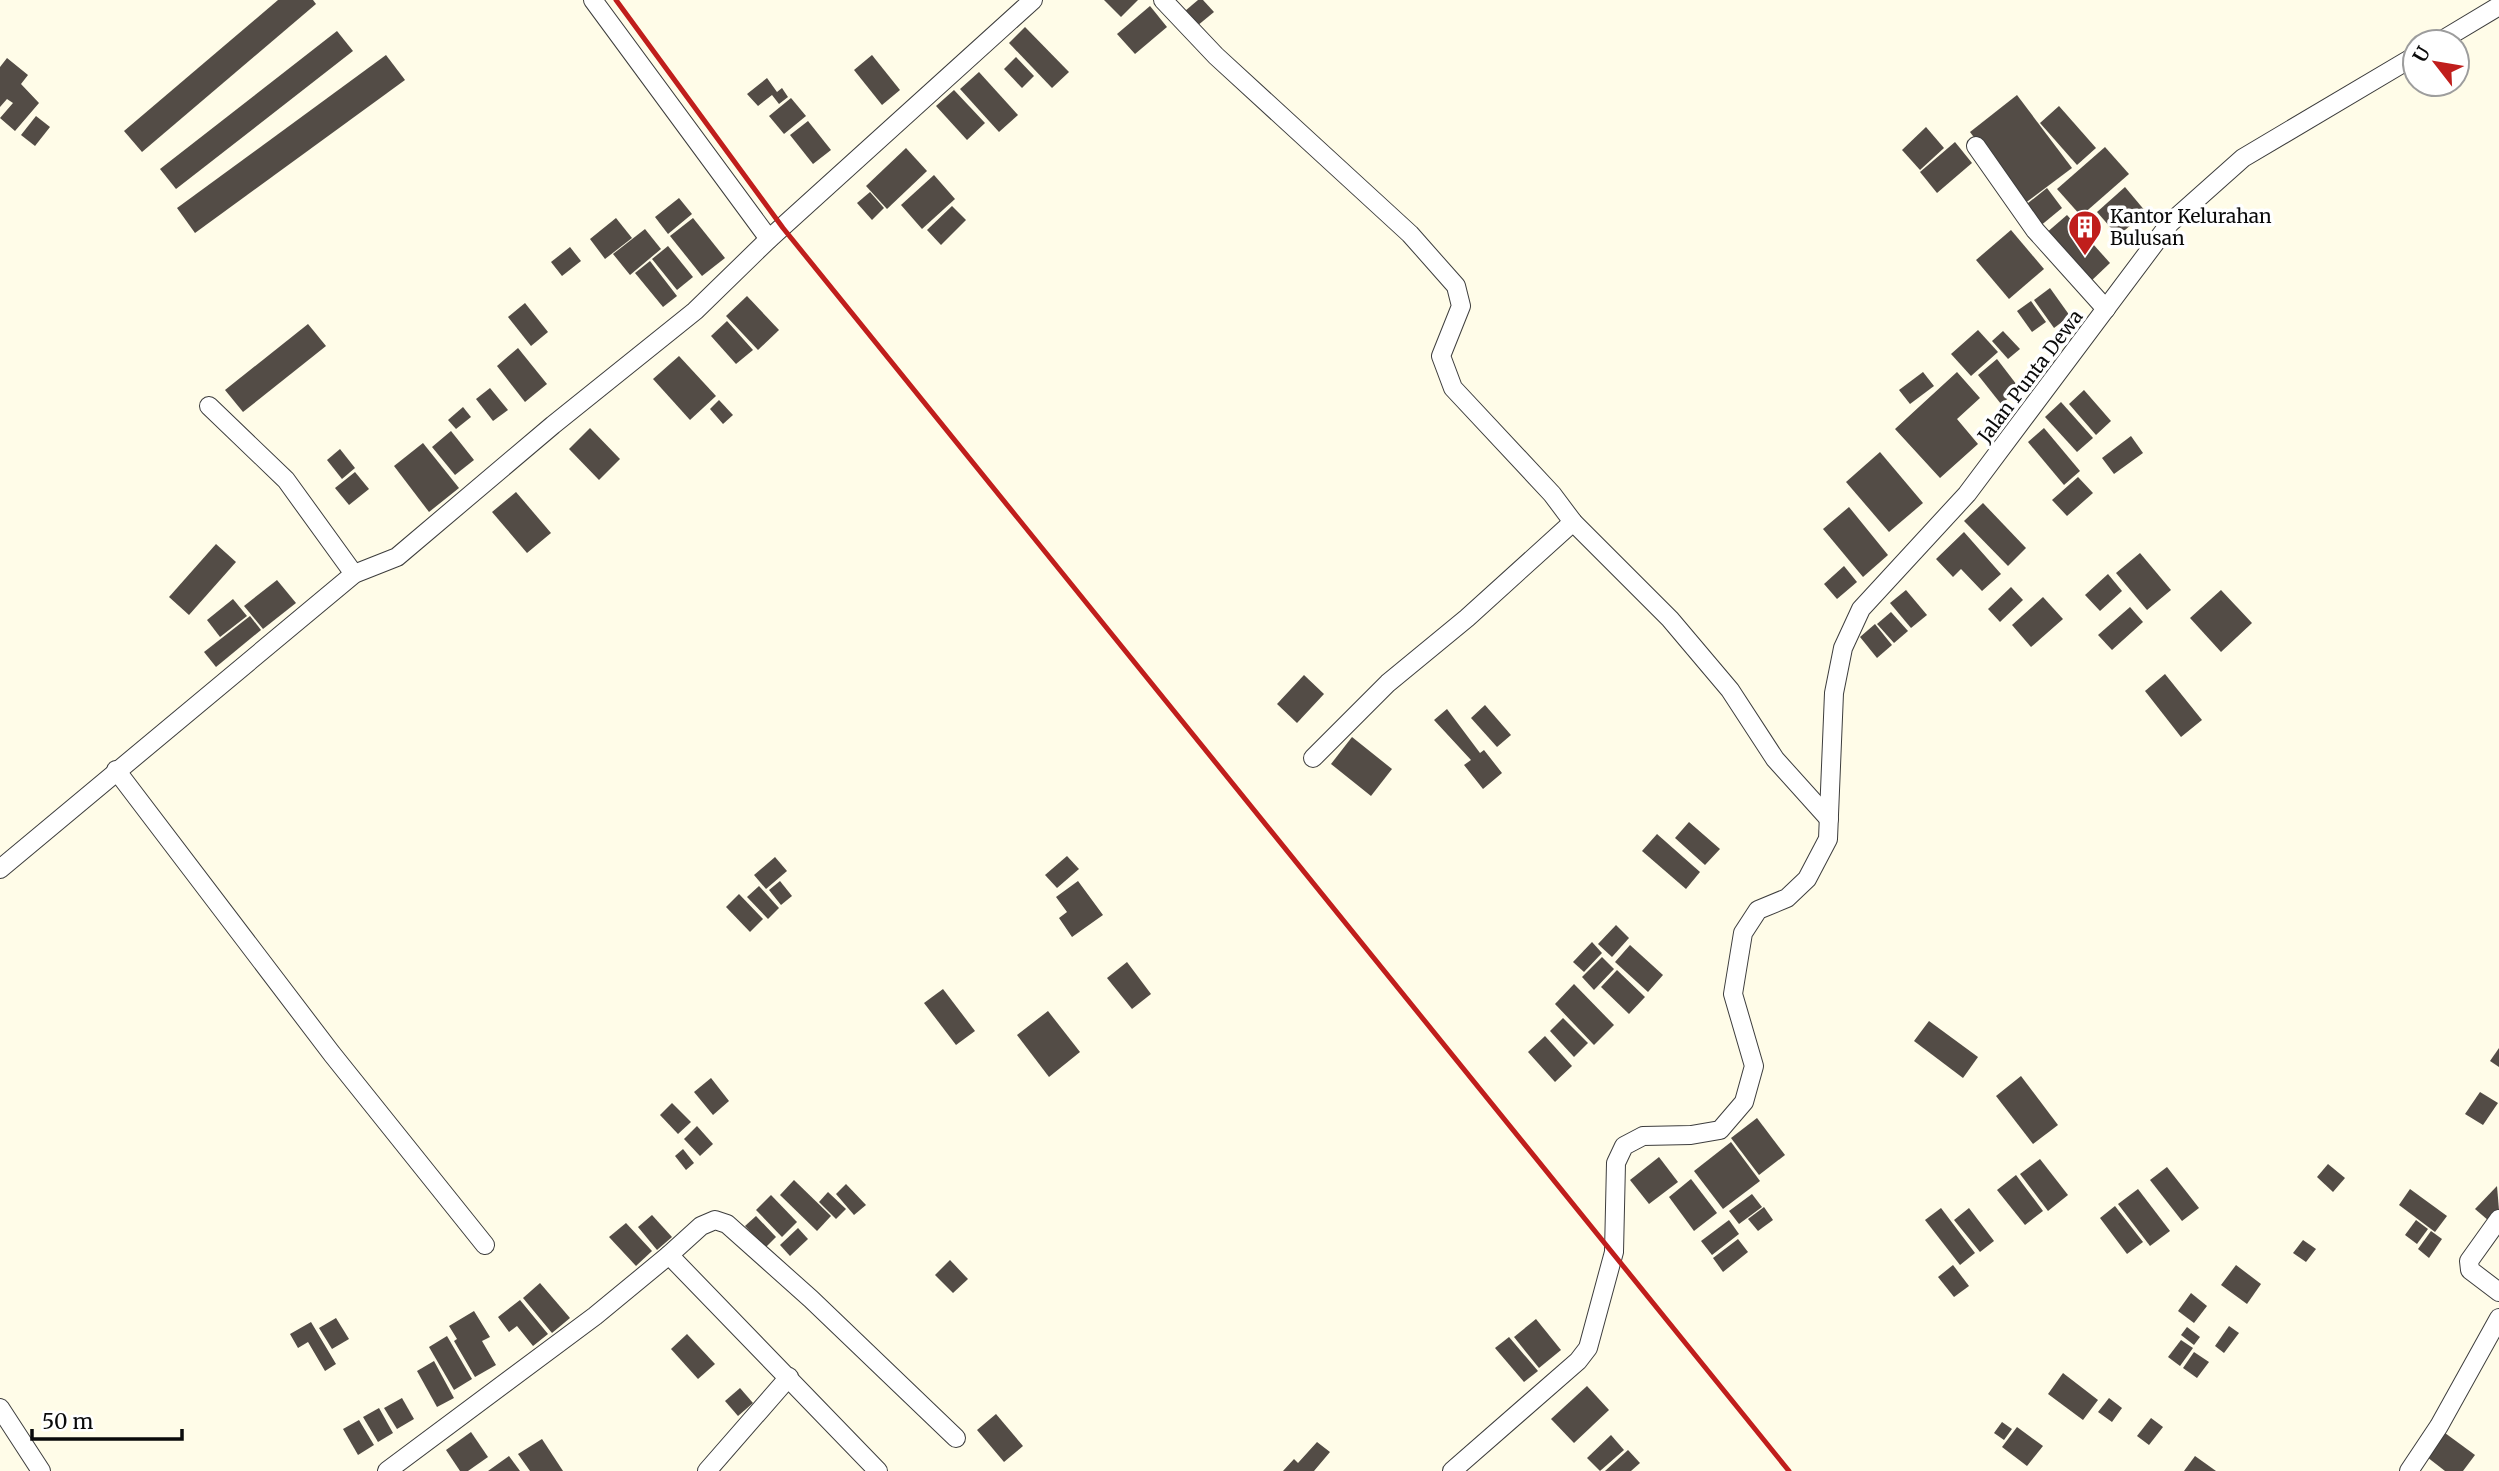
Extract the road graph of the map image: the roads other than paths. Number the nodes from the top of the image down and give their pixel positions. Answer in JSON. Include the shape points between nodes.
{"nodes":[{"id":1,"x":593,"y":0,"type":"edge"},
{"id":2,"x":1033,"y":0,"type":"edge"},
{"id":3,"x":1163,"y":0,"type":"edge"},
{"id":4,"x":2499,"y":6,"type":"edge"},
{"id":5,"x":2462,"y":28,"type":"edge"},
{"id":6,"x":2401,"y":64,"type":"edge"},
{"id":7,"x":1976,"y":146,"type":"dead end"},
{"id":8,"x":769,"y":239,"type":"junction"},
{"id":9,"x":2106,"y":309,"type":"junction"},
{"id":10,"x":209,"y":406,"type":"dead end"},
{"id":11,"x":1573,"y":522,"type":"junction"},
{"id":12,"x":354,"y":574,"type":"junction"},
{"id":13,"x":1312,"y":758,"type":"dead end"},
{"id":14,"x":116,"y":770,"type":"junction"},
{"id":15,"x":1829,"y":819,"type":"junction"},
{"id":16,"x":0,"y":869,"type":"edge"},
{"id":17,"x":2499,"y":1219,"type":"edge"},
{"id":18,"x":485,"y":1245,"type":"dead end"},
{"id":19,"x":669,"y":1255,"type":"junction"},
{"id":20,"x":2499,"y":1292,"type":"edge"},
{"id":21,"x":2499,"y":1318,"type":"edge"},
{"id":22,"x":789,"y":1377,"type":"junction"},
{"id":23,"x":0,"y":1408,"type":"edge"},
{"id":24,"x":956,"y":1438,"type":"dead end"},
{"id":25,"x":41,"y":1471,"type":"edge"},
{"id":26,"x":387,"y":1471,"type":"edge"},
{"id":27,"x":707,"y":1471,"type":"edge"},
{"id":28,"x":878,"y":1471,"type":"edge"},
{"id":29,"x":1452,"y":1471,"type":"edge"},
{"id":30,"x":2409,"y":1471,"type":"edge"}],
"edges":[{"from":1,"to":8,"type":"street"},
{"from":2,"to":8,"type":"street"},
{"from":3,"to":11,"type":"street","via":[[1216,56],[1410,234],[1456,286],[1461,306],[1441,356],[1453,388]]},
{"from":4,"to":5,"type":"street"},
{"from":6,"to":9,"type":"street","name":"Jalan Punta Dewa","via":[[2243,158],[2170,223]]},
{"from":7,"to":9,"type":"street","via":[[2035,230]]},
{"from":8,"to":12,"type":"street","via":[[695,311],[397,557]]},
{"from":9,"to":15,"type":"street","name":"Jalan Punta Dewa","via":[[1967,494],[1861,609],[1843,648],[1834,693]]},
{"from":10,"to":12,"type":"street","via":[[286,480]]},
{"from":11,"to":13,"type":"street","via":[[1388,683]]},
{"from":11,"to":15,"type":"street","via":[[1678,629],[1730,690],[1775,759]]},
{"from":12,"to":14,"type":"street"},
{"from":14,"to":16,"type":"street"},
{"from":14,"to":18,"type":"street","via":[[332,1054]]},
{"from":15,"to":29,"type":"street","name":"Jalan Punta Dewa","via":[[1828,839],[1807,879],[1787,898],[1758,910],[1743,933],[1733,994],[1754,1066],[1744,1102],[1720,1129],[1643,1136],[1624,1146],[1616,1163],[1614,1252],[1588,1348]]},
{"from":17,"to":20,"type":"street","via":[[2469,1261],[2470,1269]]},
{"from":19,"to":22,"type":"street"},
{"from":19,"to":24,"type":"street","via":[[701,1226],[715,1220],[727,1224]]},
{"from":19,"to":26,"type":"street"},
{"from":21,"to":30,"type":"street","via":[[2440,1426]]},
{"from":22,"to":27,"type":"street"},
{"from":22,"to":28,"type":"street"},
{"from":23,"to":25,"type":"street"}]}
